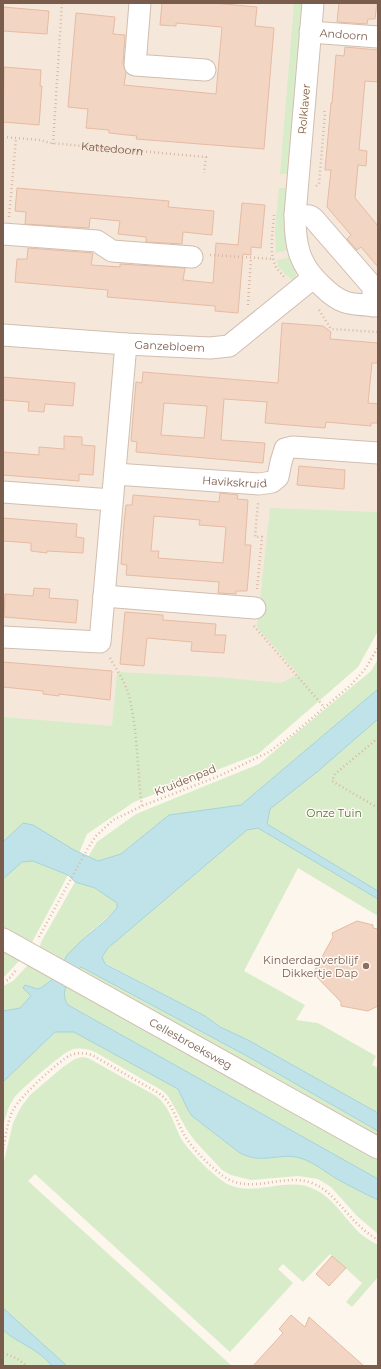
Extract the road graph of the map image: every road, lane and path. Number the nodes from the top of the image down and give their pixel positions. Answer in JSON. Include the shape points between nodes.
{"nodes":[{"id":1,"x":62,"y":3,"type":"edge"},
{"id":2,"x":140,"y":3,"type":"edge"},
{"id":3,"x":313,"y":3,"type":"edge"},
{"id":4,"x":310,"y":32,"type":"junction"},
{"id":5,"x":378,"y":37,"type":"edge"},
{"id":6,"x":205,"y":70,"type":"dead end"},
{"id":7,"x":3,"y":137,"type":"edge"},
{"id":8,"x":16,"y":138,"type":"junction"},
{"id":9,"x":53,"y":144,"type":"junction"},
{"id":10,"x":204,"y":173,"type":"dead end"},
{"id":11,"x":296,"y":215,"type":"junction"},
{"id":12,"x":5,"y":234,"type":"edge"},
{"id":13,"x":192,"y":257,"type":"joint"},
{"id":14,"x":251,"y":258,"type":"junction"},
{"id":15,"x":274,"y":259,"type":"dead end"},
{"id":16,"x":313,"y":278,"type":"junction"},
{"id":17,"x":376,"y":306,"type":"edge"},
{"id":18,"x":246,"y":332,"type":"junction"},
{"id":19,"x":3,"y":335,"type":"edge"},
{"id":20,"x":126,"y":344,"type":"junction"},
{"id":21,"x":378,"y":453,"type":"edge"},
{"id":22,"x":115,"y":474,"type":"junction"},
{"id":23,"x":259,"y":484,"type":"junction"},
{"id":24,"x":3,"y":492,"type":"edge"},
{"id":25,"x":112,"y":500,"type":"junction"},
{"id":26,"x":104,"y":596,"type":"junction"},
{"id":27,"x":255,"y":608,"type":"junction"},
{"id":28,"x":3,"y":637,"type":"edge"},
{"id":29,"x":100,"y":642,"type":"junction"},
{"id":30,"x":378,"y":647,"type":"edge"},
{"id":31,"x":324,"y":707,"type":"junction"},
{"id":32,"x":378,"y":738,"type":"edge"},
{"id":33,"x":142,"y":806,"type":"junction"},
{"id":34,"x":378,"y":808,"type":"edge"},
{"id":35,"x":3,"y":940,"type":"edge"},
{"id":36,"x":30,"y":954,"type":"junction"},
{"id":37,"x":378,"y":1148,"type":"edge"},
{"id":38,"x":3,"y":1149,"type":"edge"},
{"id":39,"x":378,"y":1240,"type":"edge"},
{"id":40,"x":3,"y":1353,"type":"edge"},
{"id":41,"x":27,"y":1366,"type":"edge"}],
"edges":[{"from":1,"to":9,"type":"path"},
{"from":2,"to":6,"type":"street","via":[[135,65]]},
{"from":3,"to":4,"type":"street","name":"Rolklaver"},
{"from":4,"to":5,"type":"street","name":"Andoorn"},
{"from":4,"to":11,"type":"street","name":"Rolklaver"},
{"from":7,"to":8,"type":"path","name":"Kattedoorn"},
{"from":8,"to":9,"type":"path","name":"Kattedoorn"},
{"from":8,"to":12,"type":"path"},
{"from":9,"to":10,"type":"path","name":"Kattedoorn","via":[[206,157]]},
{"from":11,"to":16,"type":"street","name":"Rolklaver","via":[[298,252],[306,270]]},
{"from":11,"to":17,"type":"street","name":"Rolklaver","via":[[314,218],[373,287]]},
{"from":12,"to":13,"type":"street","via":[[97,241],[112,251]]},
{"from":13,"to":14,"type":"path","via":[[197,254]]},
{"from":14,"to":15,"type":"path"},
{"from":14,"to":18,"type":"path"},
{"from":16,"to":17,"type":"street","name":"Rolklaver","via":[[332,296],[343,301]]},
{"from":16,"to":18,"type":"street","name":"Ganzebloem"},
{"from":18,"to":20,"type":"street","name":"Ganzebloem","via":[[229,346],[210,348]]},
{"from":19,"to":20,"type":"street","name":"Ganzebloem"},
{"from":20,"to":22,"type":"street"},
{"from":21,"to":23,"type":"street","name":"Havikskruid","via":[[293,447],[285,449],[278,477],[272,482]]},
{"from":22,"to":23,"type":"street","name":"Havikskruid"},
{"from":22,"to":25,"type":"street"},
{"from":23,"to":27,"type":"path","via":[[255,537],[262,537]]},
{"from":24,"to":25,"type":"street"},
{"from":25,"to":26,"type":"street"},
{"from":26,"to":27,"type":"street"},
{"from":26,"to":29,"type":"street"},
{"from":27,"to":31,"type":"path","via":[[254,627]]},
{"from":28,"to":29,"type":"street"},
{"from":29,"to":33,"type":"path","via":[[129,695]]},
{"from":30,"to":31,"type":"path","name":"Kruidenpad","via":[[366,668],[351,685]]},
{"from":31,"to":33,"type":"path","name":"Kruidenpad","via":[[269,752],[219,776]]},
{"from":32,"to":34,"type":"path","via":[[335,774],[332,781]]},
{"from":33,"to":36,"type":"path","name":"Kruidenpad","via":[[113,820],[96,836]]},
{"from":35,"to":36,"type":"street","name":"Cellesbroeksweg"},
{"from":36,"to":37,"type":"street","name":"Cellesbroeksweg"},
{"from":38,"to":39,"type":"path","via":[[10,1117],[21,1097],[64,1059],[76,1053],[86,1053],[162,1096],[172,1108],[188,1141],[228,1179],[250,1185],[297,1180],[316,1185],[332,1196],[360,1227]]},
{"from":40,"to":41,"type":"path"}]}
